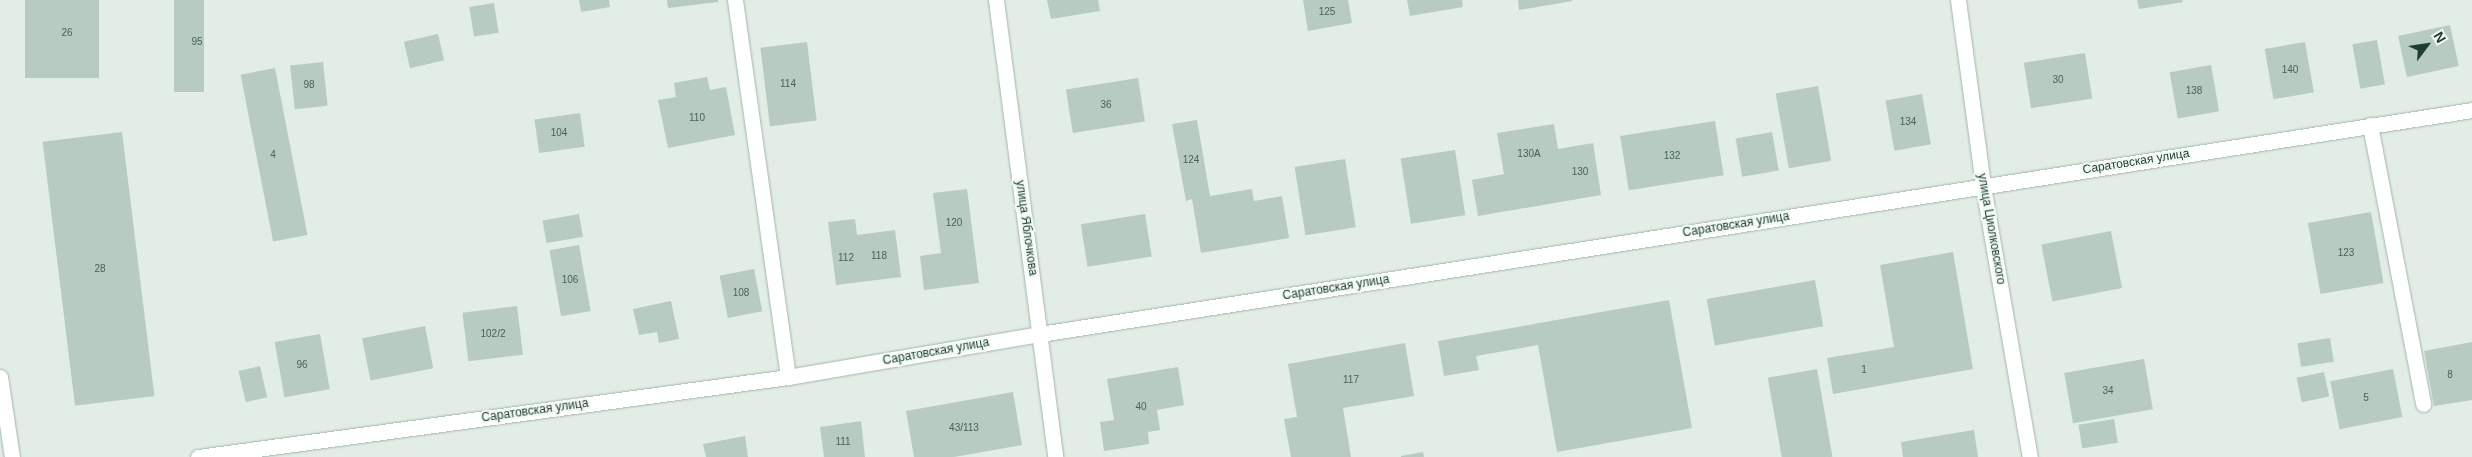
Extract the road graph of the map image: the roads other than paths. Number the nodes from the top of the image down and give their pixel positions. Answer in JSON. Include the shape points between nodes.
{"nodes":[{"id":1,"x":735,"y":0,"type":"edge"},
{"id":2,"x":996,"y":0,"type":"edge"},
{"id":3,"x":1958,"y":0,"type":"edge"},
{"id":4,"x":2472,"y":110,"type":"edge"},
{"id":5,"x":2370,"y":125,"type":"junction"},
{"id":6,"x":1983,"y":186,"type":"junction"},
{"id":7,"x":1040,"y":334,"type":"junction"},
{"id":8,"x":788,"y":376,"type":"junction"},
{"id":9,"x":0,"y":377,"type":"edge"},
{"id":10,"x":2422,"y":404,"type":"dead end"},
{"id":11,"x":12,"y":457,"type":"edge"},
{"id":12,"x":198,"y":457,"type":"edge"},
{"id":13,"x":1055,"y":457,"type":"edge"},
{"id":14,"x":2030,"y":457,"type":"edge"}],
"edges":[{"from":1,"to":8,"type":"street"},
{"from":2,"to":7,"type":"street","name":"улица Яблочкова"},
{"from":3,"to":6,"type":"street","name":"улица Циолковского"},
{"from":4,"to":5,"type":"street","name":"Саратовская улица"},
{"from":5,"to":6,"type":"street","name":"Саратовская улица"},
{"from":5,"to":10,"type":"street"},
{"from":6,"to":7,"type":"street","name":"Саратовская улица"},
{"from":6,"to":14,"type":"street","name":"улица Циолковского"},
{"from":7,"to":8,"type":"street","name":"Саратовская улица"},
{"from":7,"to":13,"type":"street","name":"улица Яблочкова"},
{"from":8,"to":12,"type":"street","name":"Саратовская улица"},
{"from":9,"to":11,"type":"street"}]}
